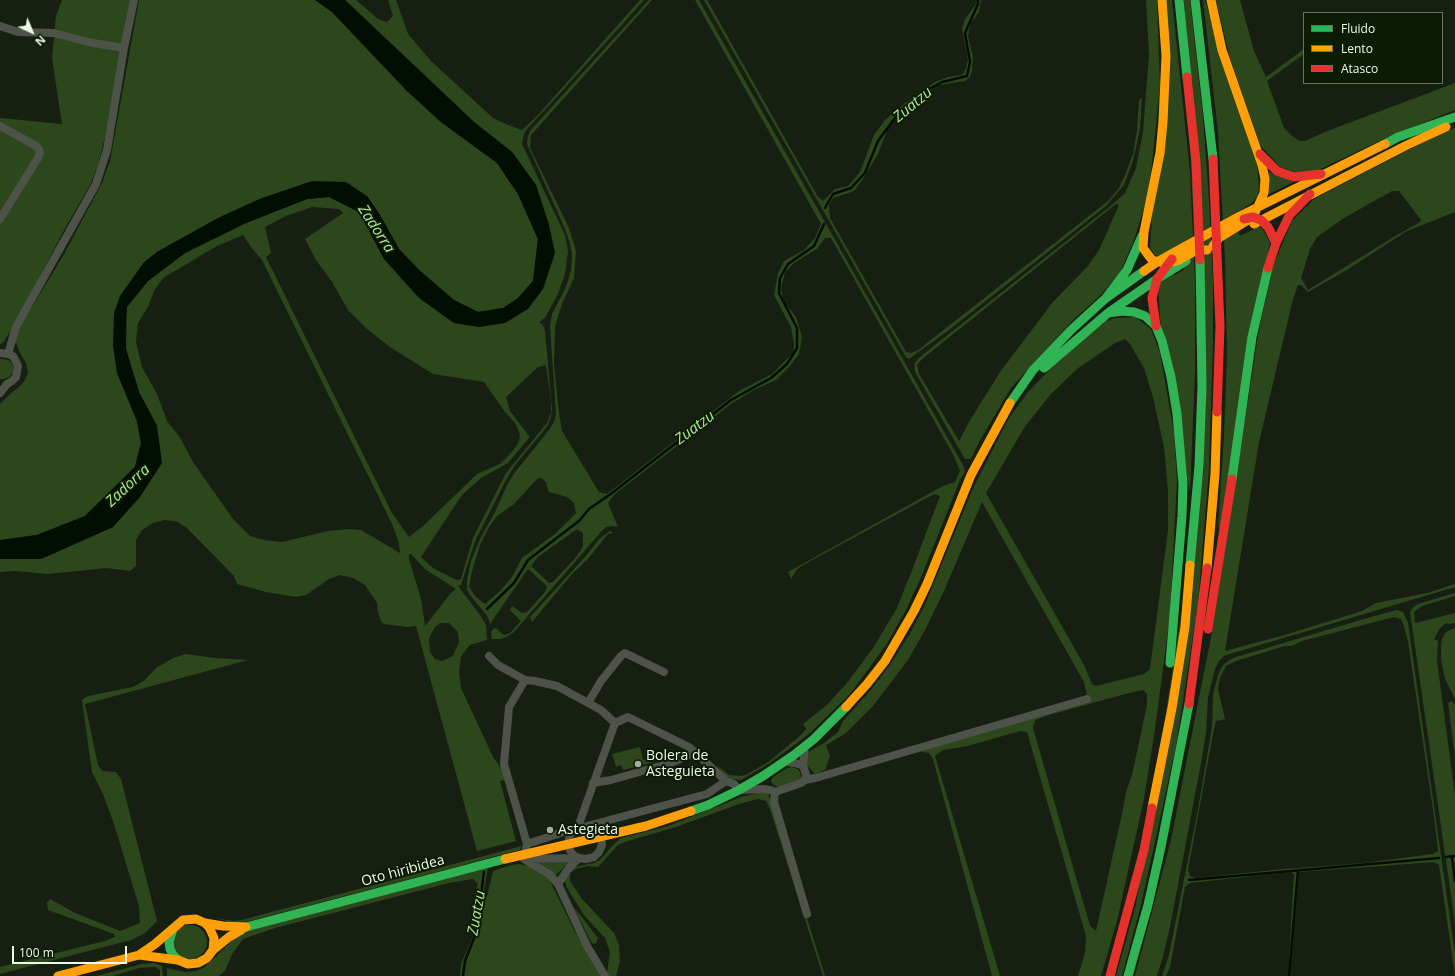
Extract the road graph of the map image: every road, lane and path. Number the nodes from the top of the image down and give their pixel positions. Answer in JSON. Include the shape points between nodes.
{"nodes":[{"id":1,"x":134,"y":0,"type":"edge"},
{"id":2,"x":1162,"y":0,"type":"edge"},
{"id":3,"x":1179,"y":0,"type":"edge"},
{"id":4,"x":1195,"y":0,"type":"edge"},
{"id":5,"x":1211,"y":0,"type":"edge"},
{"id":6,"x":0,"y":26,"type":"edge"},
{"id":7,"x":124,"y":48,"type":"junction"},
{"id":8,"x":1455,"y":117,"type":"edge"},
{"id":9,"x":1455,"y":122,"type":"edge"},
{"id":10,"x":0,"y":126,"type":"edge"},
{"id":11,"x":1256,"y":149,"type":"junction"},
{"id":12,"x":1321,"y":174,"type":"junction"},
{"id":13,"x":1310,"y":194,"type":"junction"},
{"id":14,"x":1259,"y":206,"type":"junction"},
{"id":15,"x":1257,"y":218,"type":"junction"},
{"id":16,"x":0,"y":219,"type":"edge"},
{"id":17,"x":1240,"y":223,"type":"junction"},
{"id":18,"x":1144,"y":232,"type":"junction"},
{"id":19,"x":1276,"y":243,"type":"junction"},
{"id":20,"x":1178,"y":258,"type":"junction"},
{"id":21,"x":1158,"y":262,"type":"junction"},
{"id":22,"x":1168,"y":263,"type":"junction"},
{"id":23,"x":1157,"y":279,"type":"junction"},
{"id":24,"x":1106,"y":298,"type":"junction"},
{"id":25,"x":1108,"y":313,"type":"junction"},
{"id":26,"x":1156,"y":326,"type":"junction"},
{"id":27,"x":2,"y":353,"type":"edge"},
{"id":28,"x":4,"y":384,"type":"edge"},
{"id":29,"x":0,"y":393,"type":"edge"},
{"id":30,"x":997,"y":426,"type":"junction"},
{"id":31,"x":489,"y":656,"type":"dead end"},
{"id":32,"x":664,"y":672,"type":"dead end"},
{"id":33,"x":525,"y":680,"type":"junction"},
{"id":34,"x":1192,"y":688,"type":"junction"},
{"id":35,"x":1087,"y":699,"type":"dead end"},
{"id":36,"x":588,"y":703,"type":"junction"},
{"id":37,"x":615,"y":724,"type":"junction"},
{"id":38,"x":805,"y":746,"type":"junction"},
{"id":39,"x":695,"y":752,"type":"junction"},
{"id":40,"x":785,"y":761,"type":"junction"},
{"id":41,"x":802,"y":765,"type":"junction"},
{"id":42,"x":764,"y":776,"type":"junction"},
{"id":43,"x":805,"y":780,"type":"junction"},
{"id":44,"x":726,"y":781,"type":"junction"},
{"id":45,"x":594,"y":783,"type":"junction"},
{"id":46,"x":739,"y":790,"type":"junction"},
{"id":47,"x":772,"y":791,"type":"junction"},
{"id":48,"x":1156,"y":792,"type":"junction"},
{"id":49,"x":589,"y":826,"type":"junction"},
{"id":50,"x":578,"y":827,"type":"junction"},
{"id":51,"x":602,"y":837,"type":"junction"},
{"id":52,"x":527,"y":844,"type":"junction"},
{"id":53,"x":568,"y":844,"type":"junction"},
{"id":54,"x":525,"y":857,"type":"junction"},
{"id":55,"x":579,"y":858,"type":"junction"},
{"id":56,"x":558,"y":884,"type":"junction"},
{"id":57,"x":807,"y":914,"type":"dead end"},
{"id":58,"x":205,"y":923,"type":"junction"},
{"id":59,"x":246,"y":927,"type":"junction"},
{"id":60,"x":173,"y":928,"type":"junction"},
{"id":61,"x":213,"y":950,"type":"junction"},
{"id":62,"x":139,"y":955,"type":"junction"},
{"id":63,"x":178,"y":960,"type":"junction"},
{"id":64,"x":58,"y":976,"type":"edge"},
{"id":65,"x":605,"y":976,"type":"edge"},
{"id":66,"x":1110,"y":976,"type":"edge"},
{"id":67,"x":1128,"y":976,"type":"edge"}],
"edges":[{"from":1,"to":7,"type":"street"},
{"from":2,"to":18,"type":"main road","via":[[1166,56],[1163,122],[1160,153]]},
{"from":3,"to":48,"type":"main road","via":[[1196,162],[1202,387],[1199,466],[1185,627]]},
{"from":4,"to":34,"type":"main road","via":[[1214,163],[1220,326],[1215,474],[1208,562]]},
{"from":5,"to":11,"type":"main road","via":[[1222,50]]},
{"from":6,"to":7,"type":"street","via":[[18,32],[54,33]]},
{"from":7,"to":27,"type":"street","via":[[107,150],[96,184]]},
{"from":8,"to":12,"type":"main road","via":[[1398,137]]},
{"from":9,"to":13,"type":"main road"},
{"from":10,"to":16,"type":"street","via":[[36,146],[40,153]]},
{"from":11,"to":12,"type":"main road","via":[[1277,172],[1294,177]]},
{"from":11,"to":14,"type":"main road","via":[[1265,179],[1264,193]]},
{"from":12,"to":14,"type":"main road"},
{"from":13,"to":15,"type":"main road"},
{"from":13,"to":19,"type":"main road","via":[[1289,216]]},
{"from":14,"to":15,"type":"main road"},
{"from":14,"to":17,"type":"main road"},
{"from":15,"to":17,"type":"main road"},
{"from":15,"to":19,"type":"main road","via":[[1268,227]]},
{"from":17,"to":20,"type":"main road","via":[[1209,248]]},
{"from":17,"to":20,"type":"main road","via":[[1215,234],[1208,234]]},
{"from":18,"to":21,"type":"main road","via":[[1144,248],[1152,260]]},
{"from":18,"to":24,"type":"main road","via":[[1127,270]]},
{"from":19,"to":34,"type":"main road","via":[[1252,337],[1212,606],[1204,651]]},
{"from":20,"to":21,"type":"main road"},
{"from":20,"to":22,"type":"main road"},
{"from":20,"to":23,"type":"main road"},
{"from":21,"to":22,"type":"main road"},
{"from":21,"to":24,"type":"main road"},
{"from":22,"to":23,"type":"main road"},
{"from":23,"to":25,"type":"main road"},
{"from":23,"to":26,"type":"main road","via":[[1152,298]]},
{"from":24,"to":30,"type":"main road","via":[[1066,334],[1033,370],[1013,397]]},
{"from":25,"to":26,"type":"main road","via":[[1134,312],[1145,316]]},
{"from":25,"to":30,"type":"main road","via":[[1035,376]]},
{"from":26,"to":48,"type":"main road","via":[[1172,384],[1183,484],[1172,649]]},
{"from":27,"to":28,"type":"street","via":[[12,356],[18,366],[16,377]]},
{"from":28,"to":29,"type":"street"},
{"from":30,"to":38,"type":"main road","name":"Oto hiribidea","via":[[972,475],[927,584],[899,638],[876,673],[848,707]]},
{"from":31,"to":33,"type":"street","via":[[498,665]]},
{"from":32,"to":36,"type":"street","via":[[625,653],[601,681]]},
{"from":33,"to":36,"type":"street","via":[[557,686]]},
{"from":33,"to":52,"type":"street","via":[[509,707],[504,764]]},
{"from":34,"to":67,"type":"main road","via":[[1162,847]]},
{"from":35,"to":43,"type":"street"},
{"from":36,"to":37,"type":"street","via":[[601,710]]},
{"from":37,"to":39,"type":"street","via":[[628,717]]},
{"from":37,"to":45,"type":"street"},
{"from":38,"to":40,"type":"main road","name":"Oto hiribidea"},
{"from":38,"to":41,"type":"street"},
{"from":39,"to":44,"type":"street"},
{"from":39,"to":45,"type":"street","via":[[671,763]]},
{"from":40,"to":41,"type":"street"},
{"from":40,"to":42,"type":"main road","name":"Oto hiribidea"},
{"from":41,"to":43,"type":"street"},
{"from":42,"to":46,"type":"main road","name":"Oto hiribidea"},
{"from":42,"to":47,"type":"street"},
{"from":43,"to":47,"type":"street"},
{"from":44,"to":46,"type":"street","via":[[734,784]]},
{"from":44,"to":49,"type":"street","via":[[707,794]]},
{"from":45,"to":50,"type":"street"},
{"from":46,"to":47,"type":"street"},
{"from":46,"to":51,"type":"main road","name":"Oto hiribidea","via":[[708,805],[664,821]]},
{"from":47,"to":57,"type":"street"},
{"from":48,"to":66,"type":"main road","via":[[1144,850]]},
{"from":49,"to":50,"type":"street"},
{"from":49,"to":51,"type":"street","via":[[597,830]]},
{"from":50,"to":52,"type":"street"},
{"from":50,"to":53,"type":"street","via":[[570,834]]},
{"from":51,"to":53,"type":"main road","name":"Oto hiribidea"},
{"from":51,"to":55,"type":"street","via":[[602,845],[594,857]]},
{"from":52,"to":54,"type":"street"},
{"from":53,"to":54,"type":"main road","name":"Oto hiribidea"},
{"from":53,"to":55,"type":"street","via":[[570,850]]},
{"from":54,"to":55,"type":"street"},
{"from":54,"to":56,"type":"street"},
{"from":54,"to":59,"type":"main road","name":"Oto hiribidea","via":[[509,858]]},
{"from":55,"to":56,"type":"street"},
{"from":56,"to":65,"type":"street","via":[[587,946]]},
{"from":58,"to":59,"type":"main road","name":"Oto hiribidea"},
{"from":58,"to":60,"type":"main road","name":"Oto hiribidea","via":[[190,919],[178,923]]},
{"from":58,"to":61,"type":"main road","via":[[214,938]]},
{"from":59,"to":61,"type":"main road","name":"Oto hiribidea"},
{"from":60,"to":62,"type":"main road","name":"Oto hiribidea"},
{"from":60,"to":63,"type":"main road","via":[[168,942]]},
{"from":61,"to":63,"type":"main road","name":"Oto hiribidea","via":[[207,958],[198,963],[188,964]]},
{"from":62,"to":63,"type":"main road","name":"Oto hiribidea"},
{"from":62,"to":64,"type":"main road","name":"Oto hiribidea"}]}
